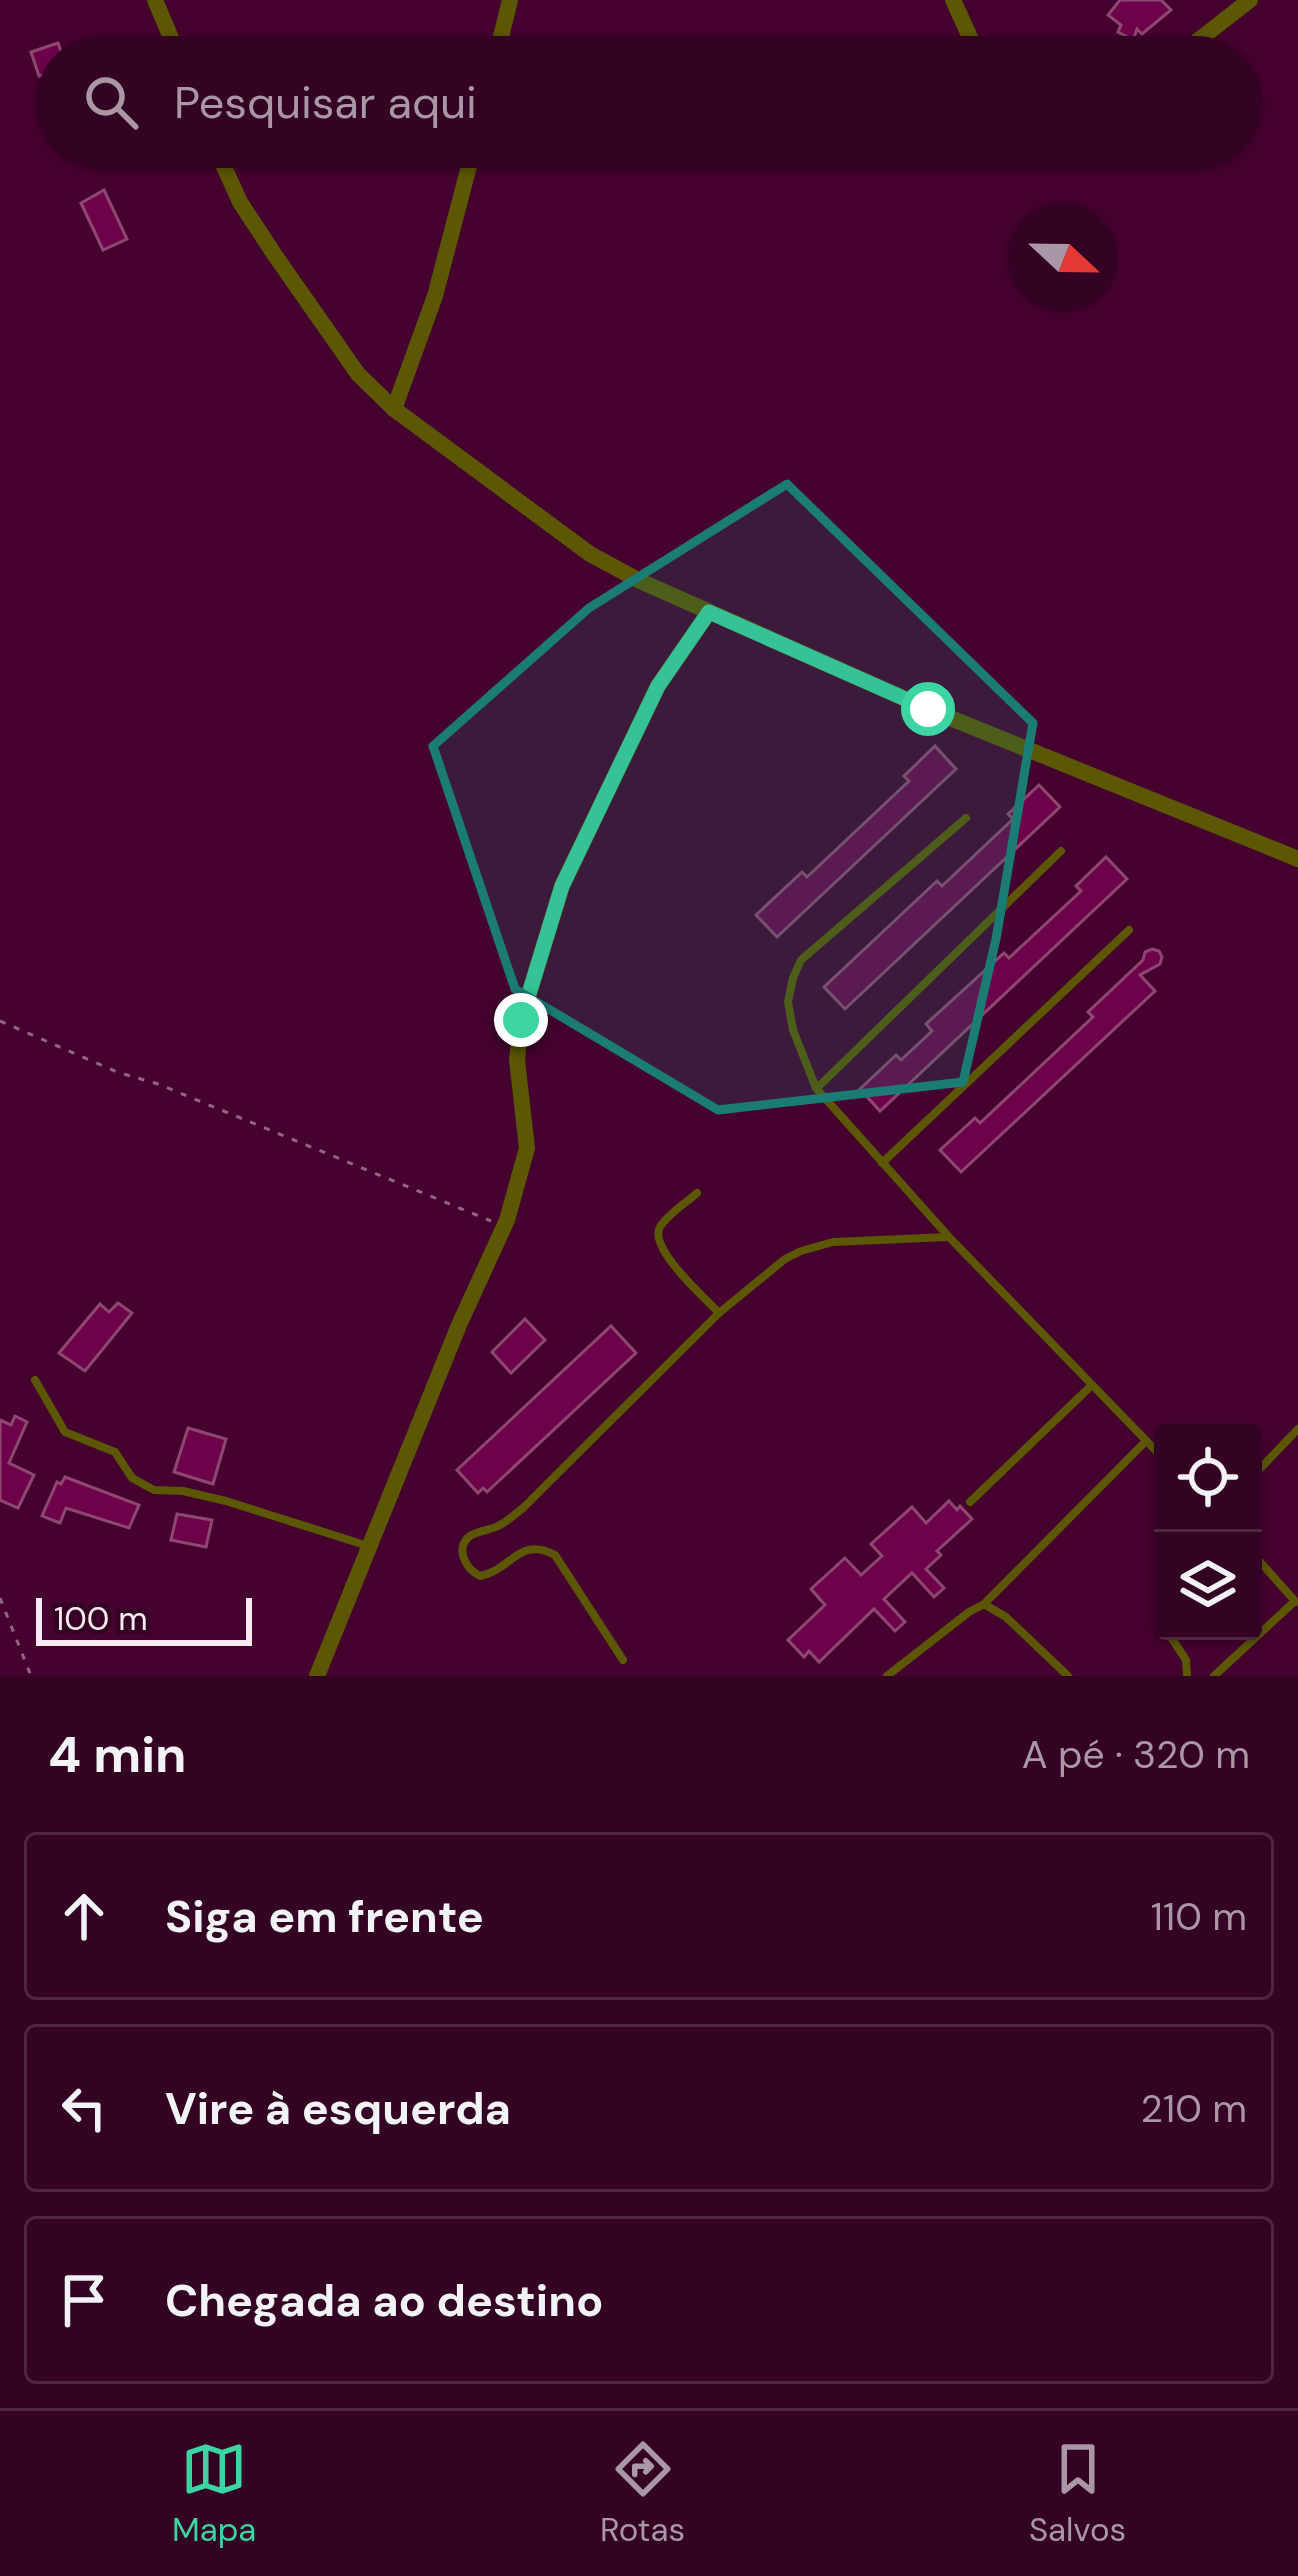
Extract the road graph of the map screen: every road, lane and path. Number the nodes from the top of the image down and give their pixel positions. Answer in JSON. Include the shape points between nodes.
{"nodes":[{"id":1,"x":155,"y":0,"type":"edge"},
{"id":2,"x":510,"y":0,"type":"edge"},
{"id":3,"x":953,"y":0,"type":"edge"},
{"id":4,"x":1250,"y":0,"type":"edge"},
{"id":5,"x":170,"y":36,"type":"edge"},
{"id":6,"x":501,"y":36,"type":"edge"},
{"id":7,"x":969,"y":36,"type":"edge"},
{"id":8,"x":1204,"y":36,"type":"edge"},
{"id":9,"x":225,"y":168,"type":"edge"},
{"id":10,"x":469,"y":168,"type":"edge"},
{"id":11,"x":394,"y":410,"type":"junction"},
{"id":12,"x":709,"y":612,"type":"junction"},
{"id":13,"x":966,"y":818,"type":"dead end"},
{"id":14,"x":1061,"y":851,"type":"dead end"},
{"id":15,"x":1298,"y":859,"type":"edge"},
{"id":16,"x":1129,"y":930,"type":"dead end"},
{"id":17,"x":0,"y":1021,"type":"edge"},
{"id":18,"x":816,"y":1088,"type":"junction"},
{"id":19,"x":882,"y":1163,"type":"junction"},
{"id":20,"x":697,"y":1193,"type":"dead end"},
{"id":21,"x":504,"y":1227,"type":"junction"},
{"id":22,"x":949,"y":1237,"type":"junction"},
{"id":23,"x":719,"y":1313,"type":"junction"},
{"id":24,"x":35,"y":1380,"type":"dead end"},
{"id":25,"x":1092,"y":1385,"type":"junction"},
{"id":26,"x":1298,"y":1429,"type":"edge"},
{"id":27,"x":1146,"y":1441,"type":"junction"},
{"id":28,"x":1154,"y":1449,"type":"edge"},
{"id":29,"x":1262,"y":1467,"type":"edge"},
{"id":30,"x":970,"y":1502,"type":"dead end"},
{"id":31,"x":369,"y":1546,"type":"junction"},
{"id":32,"x":1262,"y":1564,"type":"edge"},
{"id":33,"x":0,"y":1598,"type":"edge"},
{"id":34,"x":1297,"y":1603,"type":"edge"},
{"id":35,"x":984,"y":1604,"type":"junction"},
{"id":36,"x":1173,"y":1640,"type":"edge"},
{"id":37,"x":623,"y":1660,"type":"dead end"},
{"id":38,"x":31,"y":1676,"type":"edge"},
{"id":39,"x":317,"y":1676,"type":"edge"},
{"id":40,"x":887,"y":1676,"type":"edge"},
{"id":41,"x":1068,"y":1676,"type":"edge"},
{"id":42,"x":1187,"y":1676,"type":"edge"},
{"id":43,"x":1214,"y":1676,"type":"edge"}],
"edges":[{"from":1,"to":5,"type":"street"},
{"from":2,"to":6,"type":"street"},
{"from":3,"to":7,"type":"street"},
{"from":4,"to":8,"type":"street"},
{"from":9,"to":11,"type":"street","via":[[358,374]]},
{"from":10,"to":11,"type":"street"},
{"from":11,"to":12,"type":"street","via":[[590,554]]},
{"from":12,"to":15,"type":"street"},
{"from":12,"to":21,"type":"street","via":[[658,686],[562,886],[521,1020],[527,1148]]},
{"from":13,"to":18,"type":"lane","via":[[801,960],[788,1001]]},
{"from":14,"to":18,"type":"lane"},
{"from":16,"to":19,"type":"lane"},
{"from":17,"to":21,"type":"path"},
{"from":18,"to":19,"type":"lane"},
{"from":19,"to":22,"type":"lane"},
{"from":20,"to":23,"type":"lane","via":[[658,1238]]},
{"from":21,"to":31,"type":"street"},
{"from":22,"to":23,"type":"lane","via":[[801,1250]]},
{"from":22,"to":25,"type":"lane"},
{"from":23,"to":37,"type":"lane","via":[[523,1508],[463,1545],[466,1564],[480,1576],[528,1549],[555,1555]]},
{"from":24,"to":31,"type":"lane","via":[[65,1432],[115,1451],[132,1478],[154,1490],[226,1501]]},
{"from":25,"to":27,"type":"lane"},
{"from":25,"to":30,"type":"lane"},
{"from":26,"to":29,"type":"lane"},
{"from":27,"to":28,"type":"lane"},
{"from":27,"to":35,"type":"lane"},
{"from":31,"to":39,"type":"street"},
{"from":32,"to":34,"type":"lane"},
{"from":33,"to":38,"type":"path"},
{"from":34,"to":43,"type":"lane"},
{"from":35,"to":40,"type":"lane"},
{"from":35,"to":41,"type":"lane"},
{"from":36,"to":42,"type":"lane"}]}
